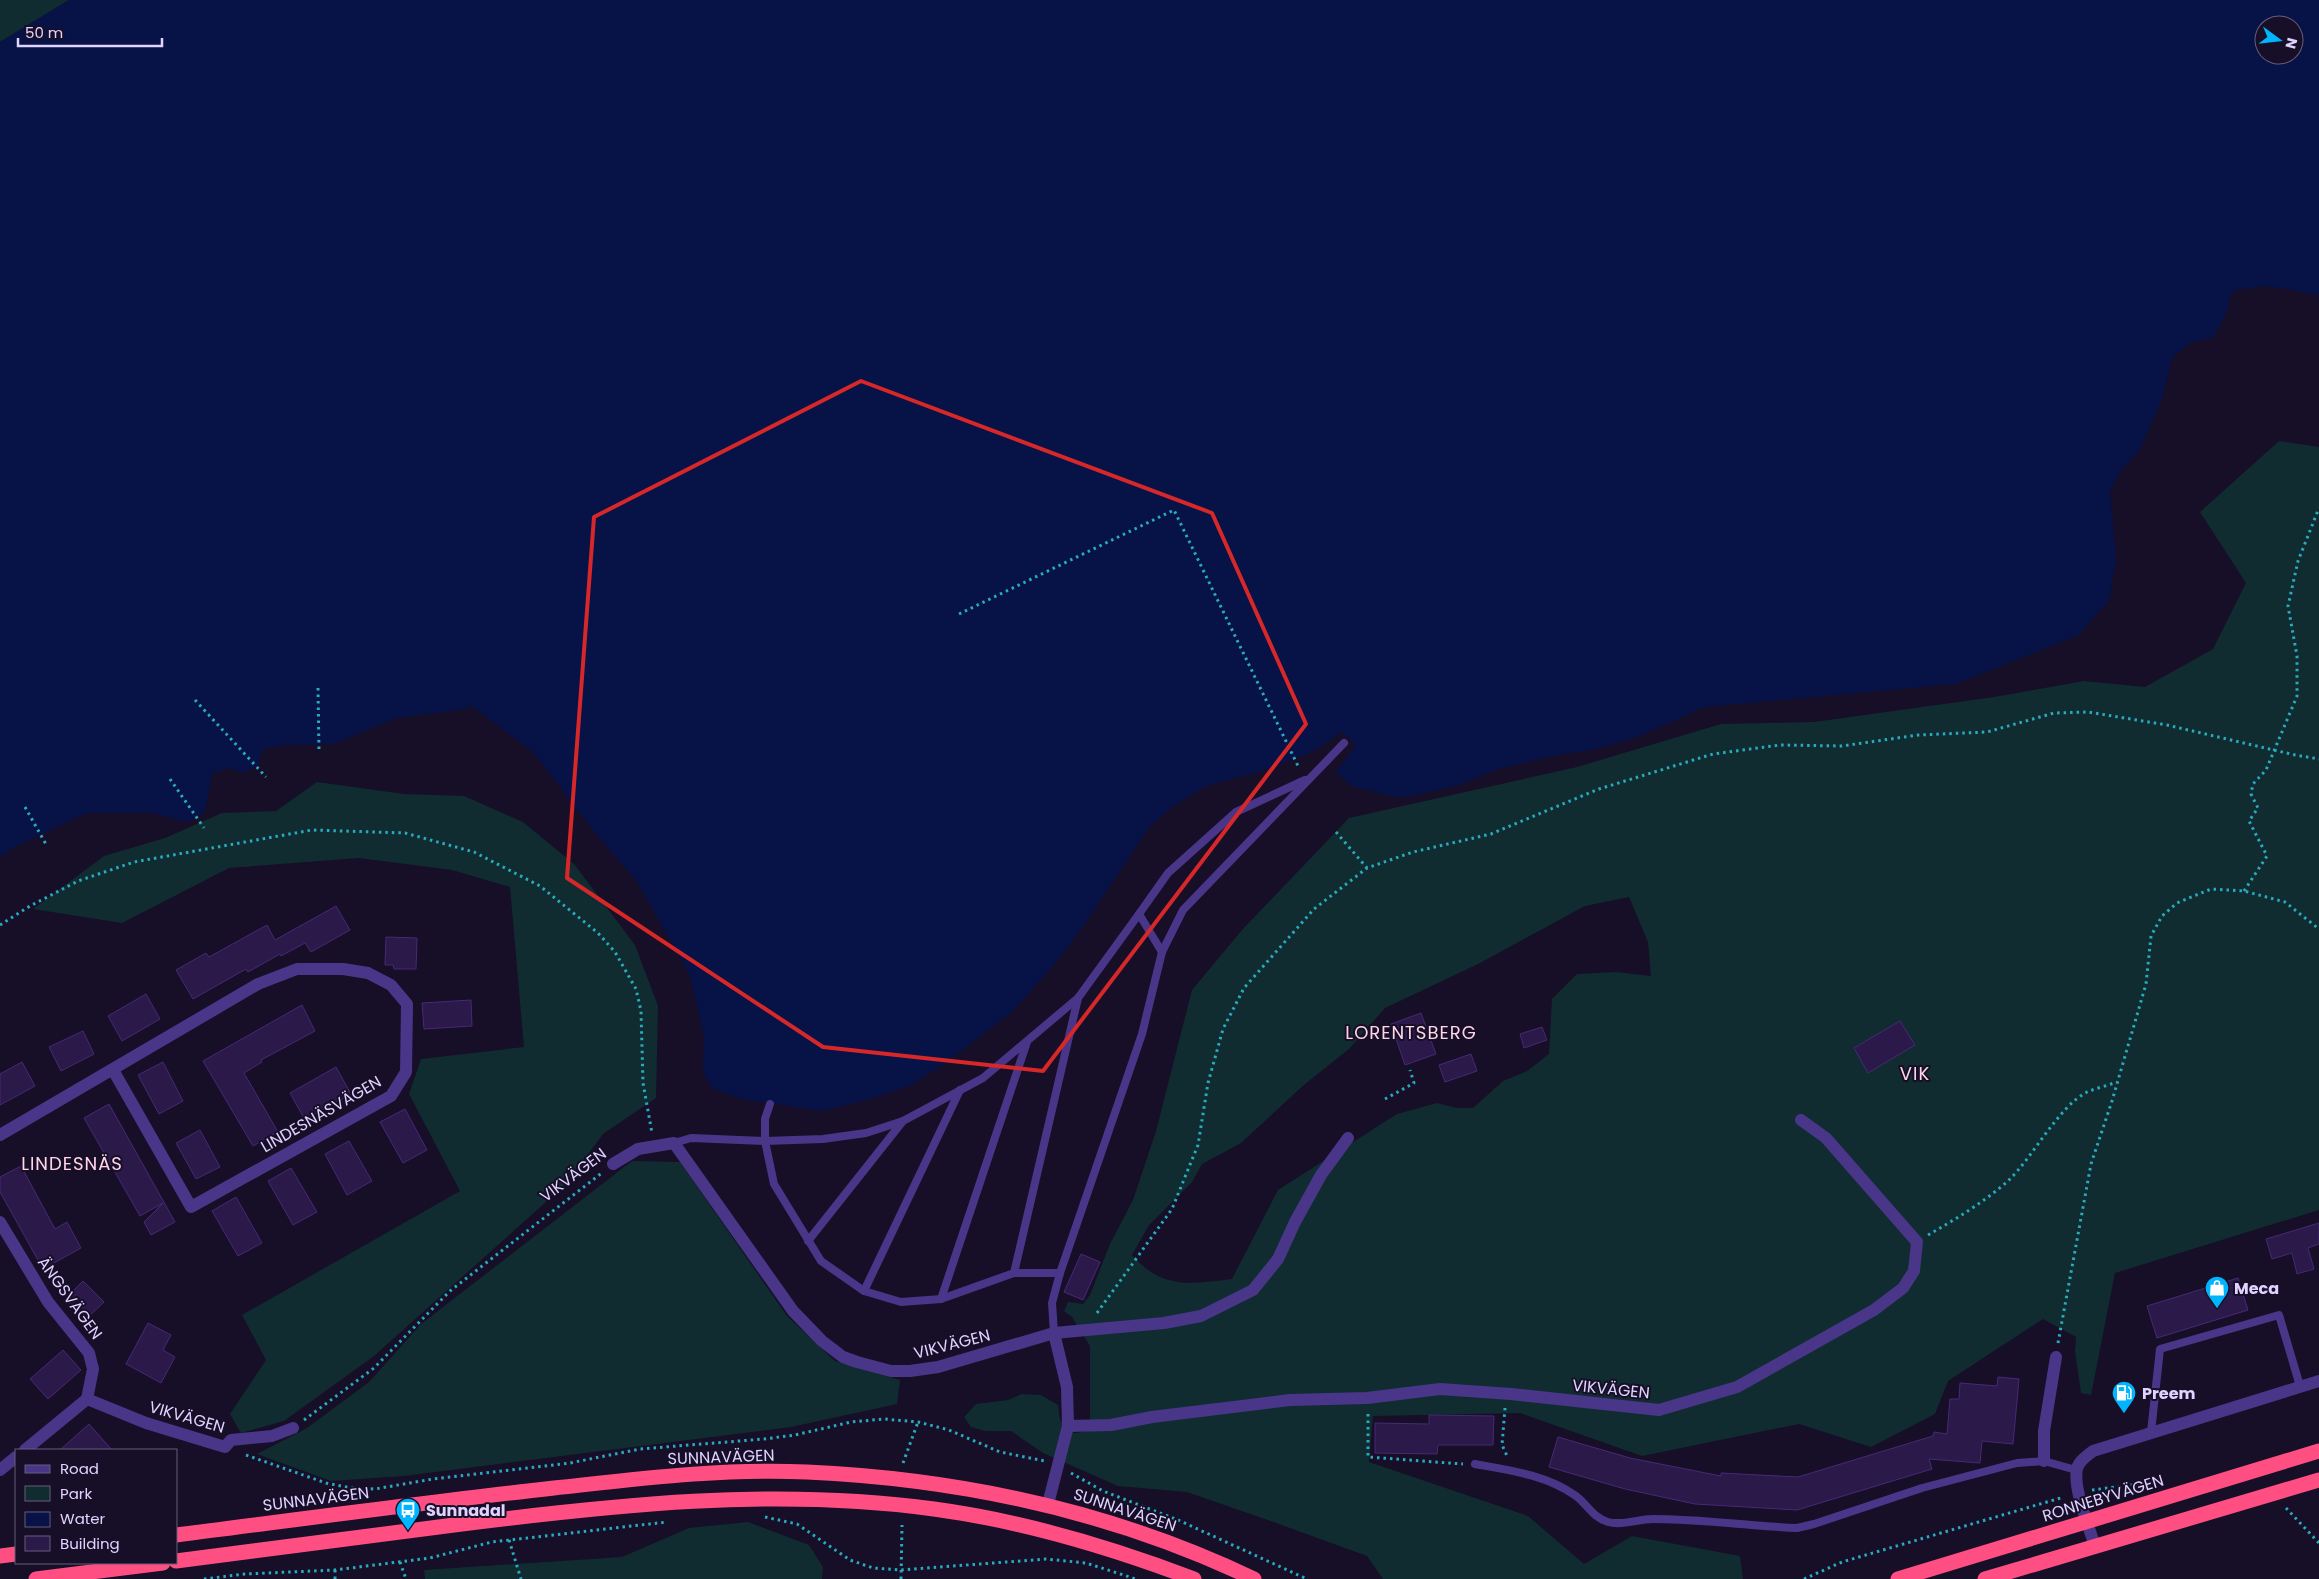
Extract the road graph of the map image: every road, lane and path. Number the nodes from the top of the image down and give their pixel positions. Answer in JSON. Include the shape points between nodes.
{"nodes":[{"id":1,"x":2319,"y":508,"type":"edge"},
{"id":2,"x":959,"y":614,"type":"dead end"},
{"id":3,"x":318,"y":688,"type":"dead end"},
{"id":4,"x":196,"y":700,"type":"dead end"},
{"id":5,"x":1344,"y":743,"type":"dead end"},
{"id":6,"x":2273,"y":750,"type":"junction"},
{"id":7,"x":320,"y":752,"type":"dead end"},
{"id":8,"x":2319,"y":759,"type":"edge"},
{"id":9,"x":1300,"y":768,"type":"dead end"},
{"id":10,"x":266,"y":777,"type":"dead end"},
{"id":11,"x":1310,"y":778,"type":"junction"},
{"id":12,"x":170,"y":779,"type":"dead end"},
{"id":13,"x":25,"y":807,"type":"dead end"},
{"id":14,"x":204,"y":828,"type":"dead end"},
{"id":15,"x":1336,"y":832,"type":"dead end"},
{"id":16,"x":47,"y":846,"type":"dead end"},
{"id":17,"x":1367,"y":868,"type":"junction"},
{"id":18,"x":2244,"y":891,"type":"junction"},
{"id":19,"x":1139,"y":914,"type":"junction"},
{"id":20,"x":0,"y":925,"type":"edge"},
{"id":21,"x":2319,"y":929,"type":"edge"},
{"id":22,"x":1162,"y":952,"type":"junction"},
{"id":23,"x":1078,"y":998,"type":"junction"},
{"id":24,"x":1027,"y":1042,"type":"junction"},
{"id":25,"x":113,"y":1070,"type":"junction"},
{"id":26,"x":1410,"y":1070,"type":"dead end"},
{"id":27,"x":2116,"y":1082,"type":"junction"},
{"id":28,"x":960,"y":1090,"type":"junction"},
{"id":29,"x":1385,"y":1099,"type":"dead end"},
{"id":30,"x":770,"y":1104,"type":"dead end"},
{"id":31,"x":1801,"y":1120,"type":"dead end"},
{"id":32,"x":903,"y":1121,"type":"junction"},
{"id":33,"x":0,"y":1135,"type":"edge"},
{"id":34,"x":1348,"y":1138,"type":"dead end"},
{"id":35,"x":765,"y":1141,"type":"junction"},
{"id":36,"x":674,"y":1143,"type":"junction"},
{"id":37,"x":654,"y":1146,"type":"junction"},
{"id":38,"x":614,"y":1164,"type":"joint"},
{"id":39,"x":0,"y":1222,"type":"edge"},
{"id":40,"x":808,"y":1241,"type":"junction"},
{"id":41,"x":1917,"y":1242,"type":"junction"},
{"id":42,"x":1014,"y":1273,"type":"junction"},
{"id":43,"x":1060,"y":1273,"type":"junction"},
{"id":44,"x":864,"y":1291,"type":"junction"},
{"id":45,"x":941,"y":1299,"type":"junction"},
{"id":46,"x":1084,"y":1330,"type":"junction"},
{"id":47,"x":1054,"y":1333,"type":"junction"},
{"id":48,"x":2056,"y":1357,"type":"joint"},
{"id":49,"x":2319,"y":1381,"type":"edge"},
{"id":50,"x":2300,"y":1386,"type":"junction"},
{"id":51,"x":1511,"y":1394,"type":"junction"},
{"id":52,"x":1367,"y":1398,"type":"junction"},
{"id":53,"x":87,"y":1399,"type":"junction"},
{"id":54,"x":918,"y":1422,"type":"dead end"},
{"id":55,"x":1068,"y":1426,"type":"junction"},
{"id":56,"x":293,"y":1428,"type":"joint"},
{"id":57,"x":2151,"y":1432,"type":"junction"},
{"id":58,"x":26,"y":1449,"type":"edge"},
{"id":59,"x":2319,"y":1451,"type":"edge"},
{"id":60,"x":15,"y":1458,"type":"edge"},
{"id":61,"x":2044,"y":1461,"type":"junction"},
{"id":62,"x":903,"y":1463,"type":"dead end"},
{"id":63,"x":1475,"y":1464,"type":"joint"},
{"id":64,"x":0,"y":1470,"type":"edge"},
{"id":65,"x":2076,"y":1470,"type":"junction"},
{"id":66,"x":1514,"y":1471,"type":"junction"},
{"id":67,"x":2319,"y":1480,"type":"edge"},
{"id":68,"x":2160,"y":1481,"type":"dead end"},
{"id":69,"x":2079,"y":1492,"type":"junction"},
{"id":70,"x":1048,"y":1504,"type":"junction"},
{"id":71,"x":2286,"y":1508,"type":"dead end"},
{"id":72,"x":762,"y":1517,"type":"dead end"},
{"id":73,"x":676,"y":1521,"type":"dead end"},
{"id":74,"x":2087,"y":1522,"type":"junction"},
{"id":75,"x":902,"y":1525,"type":"dead end"},
{"id":76,"x":178,"y":1535,"type":"edge"},
{"id":77,"x":509,"y":1540,"type":"junction"},
{"id":78,"x":2319,"y":1543,"type":"edge"},
{"id":79,"x":2095,"y":1546,"type":"junction"},
{"id":80,"x":15,"y":1554,"type":"edge"},
{"id":81,"x":0,"y":1556,"type":"edge"},
{"id":82,"x":178,"y":1561,"type":"edge"},
{"id":83,"x":400,"y":1562,"type":"junction"},
{"id":84,"x":155,"y":1564,"type":"edge"},
{"id":85,"x":335,"y":1570,"type":"junction"},
{"id":86,"x":901,"y":1570,"type":"junction"},
{"id":87,"x":36,"y":1579,"type":"edge"},
{"id":88,"x":204,"y":1579,"type":"edge"},
{"id":89,"x":334,"y":1579,"type":"edge"},
{"id":90,"x":406,"y":1579,"type":"edge"},
{"id":91,"x":521,"y":1579,"type":"edge"},
{"id":92,"x":901,"y":1579,"type":"edge"},
{"id":93,"x":1136,"y":1579,"type":"edge"},
{"id":94,"x":1194,"y":1579,"type":"edge"},
{"id":95,"x":1254,"y":1579,"type":"edge"},
{"id":96,"x":1804,"y":1579,"type":"edge"},
{"id":97,"x":1898,"y":1579,"type":"edge"},
{"id":98,"x":1985,"y":1579,"type":"edge"}],
"edges":[{"from":1,"to":6,"type":"path","via":[[2298,561],[2288,606],[2297,656],[2297,696]]},
{"from":2,"to":9,"type":"path","via":[[1174,510]]},
{"from":3,"to":7,"type":"path"},
{"from":4,"to":10,"type":"path"},
{"from":5,"to":11,"type":"lane"},
{"from":6,"to":8,"type":"path"},
{"from":6,"to":17,"type":"path","via":[[2167,725],[2088,712],[2054,713],[1987,732],[1918,735],[1842,746],[1780,745],[1713,754],[1599,789],[1490,834],[1413,852]]},
{"from":6,"to":18,"type":"path","via":[[2266,770],[2253,784],[2250,794],[2258,808],[2249,821],[2267,856]]},
{"from":11,"to":19,"type":"lane","via":[[1236,812],[1168,873]]},
{"from":11,"to":22,"type":"lane","via":[[1183,910]]},
{"from":12,"to":14,"type":"path"},
{"from":13,"to":16,"type":"path"},
{"from":15,"to":17,"type":"path"},
{"from":17,"to":46,"type":"path","via":[[1314,910],[1244,988],[1223,1028],[1208,1083],[1198,1145],[1172,1209]]},
{"from":18,"to":21,"type":"path","via":[[2285,902]]},
{"from":18,"to":27,"type":"path","via":[[2212,889],[2177,903],[2162,916],[2151,936],[2146,984]]},
{"from":19,"to":22,"type":"lane"},
{"from":19,"to":23,"type":"lane"},
{"from":20,"to":37,"type":"path","via":[[78,881],[134,862],[312,830],[406,833],[474,852],[540,886],[598,933],[615,952],[636,989],[641,1011],[643,1083]]},
{"from":22,"to":43,"type":"lane","via":[[1142,1034]]},
{"from":23,"to":24,"type":"lane"},
{"from":23,"to":42,"type":"lane"},
{"from":24,"to":28,"type":"lane","via":[[983,1078]]},
{"from":24,"to":45,"type":"lane"},
{"from":25,"to":25,"type":"street","name":"LINDESNÄSVÄGEN","via":[[258,984],[297,969],[343,969],[368,974],[391,984],[407,1004],[406,1072],[391,1096],[191,1207]]},
{"from":25,"to":33,"type":"street","name":"LINDESNÄSVÄGEN"},
{"from":26,"to":29,"type":"path","via":[[1414,1083]]},
{"from":27,"to":41,"type":"path","via":[[2087,1092],[2069,1104],[2031,1156],[2008,1181]]},
{"from":27,"to":48,"type":"path","via":[[2091,1164]]},
{"from":28,"to":32,"type":"lane"},
{"from":28,"to":44,"type":"lane"},
{"from":30,"to":35,"type":"lane","via":[[765,1119]]},
{"from":31,"to":41,"type":"street","via":[[1826,1138]]},
{"from":32,"to":35,"type":"lane","via":[[823,1140]]},
{"from":32,"to":40,"type":"lane"},
{"from":34,"to":46,"type":"street","name":"VIKVÄGEN","via":[[1321,1175],[1278,1259],[1253,1290],[1202,1316]]},
{"from":35,"to":36,"type":"lane","via":[[691,1138]]},
{"from":35,"to":40,"type":"lane","via":[[774,1184]]},
{"from":36,"to":37,"type":"street","name":"VIKVÄGEN"},
{"from":36,"to":47,"type":"street","name":"VIKVÄGEN","via":[[793,1311],[843,1357],[891,1371],[923,1371]]},
{"from":37,"to":38,"type":"street","name":"VIKVÄGEN","via":[[638,1149]]},
{"from":38,"to":56,"type":"path","name":"VIKVÄGEN","via":[[450,1291],[374,1368]]},
{"from":39,"to":53,"type":"street","name":"ÄNGSVÄGEN","via":[[48,1302],[89,1353],[93,1368]]},
{"from":40,"to":44,"type":"lane","via":[[821,1261]]},
{"from":41,"to":51,"type":"street","name":"VIKVÄGEN","via":[[1914,1271],[1903,1288],[1874,1310],[1737,1387],[1659,1410]]},
{"from":42,"to":43,"type":"lane"},
{"from":42,"to":45,"type":"lane"},
{"from":43,"to":47,"type":"lane","via":[[1052,1303]]},
{"from":44,"to":45,"type":"lane","via":[[901,1302]]},
{"from":46,"to":47,"type":"street","name":"VIKVÄGEN"},
{"from":47,"to":55,"type":"street","via":[[1067,1387]]},
{"from":48,"to":61,"type":"street","via":[[2044,1431]]},
{"from":49,"to":50,"type":"street"},
{"from":50,"to":57,"type":"street"},
{"from":50,"to":57,"type":"lane","via":[[2279,1315],[2160,1349]]},
{"from":51,"to":52,"type":"street","name":"VIKVÄGEN","via":[[1440,1389]]},
{"from":51,"to":66,"type":"path","via":[[1505,1408],[1502,1445]]},
{"from":52,"to":55,"type":"street","name":"VIKVÄGEN","via":[[1290,1400],[1111,1425]]},
{"from":52,"to":63,"type":"path","via":[[1368,1457]]},
{"from":53,"to":56,"type":"street","name":"VIKVÄGEN","via":[[146,1423],[225,1447],[230,1440],[272,1436]]},
{"from":53,"to":58,"type":"street"},
{"from":54,"to":62,"type":"path"},
{"from":55,"to":70,"type":"street"},
{"from":57,"to":65,"type":"street","via":[[2093,1451]]},
{"from":59,"to":74,"type":"highway","name":"RONNEBYVÄGEN"},
{"from":60,"to":64,"type":"street"},
{"from":61,"to":65,"type":"lane"},
{"from":61,"to":66,"type":"lane","via":[[2016,1462],[1797,1528],[1653,1519],[1607,1522],[1576,1496],[1553,1483]]},
{"from":63,"to":66,"type":"lane"},
{"from":65,"to":69,"type":"street"},
{"from":67,"to":79,"type":"highway"},
{"from":68,"to":69,"type":"path"},
{"from":69,"to":74,"type":"street"},
{"from":69,"to":96,"type":"path","via":[[1842,1562]]},
{"from":70,"to":76,"type":"highway","name":"SUNNAVÄGEN","via":[[960,1487],[868,1476],[804,1472],[716,1473],[465,1498]]},
{"from":70,"to":95,"type":"highway","name":"SUNNAVÄGEN","via":[[1164,1540]]},
{"from":71,"to":78,"type":"path"},
{"from":72,"to":86,"type":"path","via":[[797,1524],[850,1560],[873,1568]]},
{"from":73,"to":77,"type":"path"},
{"from":74,"to":79,"type":"street"},
{"from":74,"to":97,"type":"highway","name":"RONNEBYVÄGEN"},
{"from":75,"to":86,"type":"path"},
{"from":77,"to":83,"type":"path"},
{"from":77,"to":91,"type":"path"},
{"from":79,"to":98,"type":"highway"},
{"from":80,"to":81,"type":"highway"},
{"from":82,"to":94,"type":"highway","via":[[662,1502],[798,1498],[933,1509],[1037,1528],[1137,1557]]},
{"from":83,"to":85,"type":"path"},
{"from":83,"to":90,"type":"path"},
{"from":84,"to":87,"type":"highway"},
{"from":85,"to":88,"type":"path"},
{"from":85,"to":89,"type":"path"},
{"from":86,"to":92,"type":"path"},
{"from":86,"to":93,"type":"path","via":[[1046,1559],[1086,1563]]}]}
